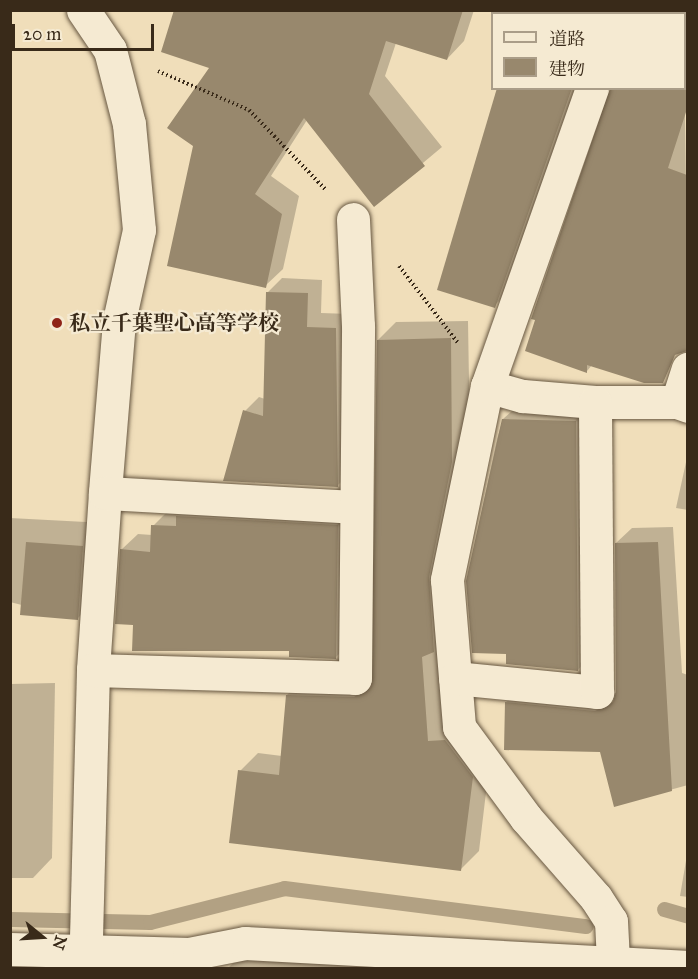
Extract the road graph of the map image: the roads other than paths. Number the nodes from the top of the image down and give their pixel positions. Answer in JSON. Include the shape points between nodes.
{"nodes":[{"id":1,"x":83,"y":10,"type":"edge"},
{"id":2,"x":591,"y":90,"type":"edge"},
{"id":3,"x":353,"y":219,"type":"dead end"},
{"id":4,"x":687,"y":369,"type":"edge"},
{"id":5,"x":487,"y":386,"type":"junction"},
{"id":6,"x":595,"y":402,"type":"junction"},
{"id":7,"x":682,"y":404,"type":"edge"},
{"id":8,"x":105,"y":493,"type":"junction"},
{"id":9,"x":356,"y":507,"type":"junction"},
{"id":10,"x":93,"y":670,"type":"junction"},
{"id":11,"x":455,"y":678,"type":"junction"},
{"id":12,"x":10,"y":949,"type":"edge"},
{"id":13,"x":86,"y":951,"type":"edge"},
{"id":14,"x":613,"y":961,"type":"junction"},
{"id":15,"x":687,"y":967,"type":"edge"}],
"edges":[{"from":1,"to":8,"type":"street","via":[[110,50],[129,124],[139,230],[119,321]]},
{"from":2,"to":5,"type":"street"},
{"from":3,"to":9,"type":"street","via":[[358,326]]},
{"from":4,"to":7,"type":"street"},
{"from":5,"to":6,"type":"street","via":[[523,396]]},
{"from":5,"to":11,"type":"street","via":[[447,580]]},
{"from":6,"to":7,"type":"street"},
{"from":6,"to":11,"type":"street","via":[[597,692]]},
{"from":8,"to":9,"type":"street"},
{"from":8,"to":10,"type":"street"},
{"from":9,"to":10,"type":"street","via":[[355,678]]},
{"from":10,"to":13,"type":"street"},
{"from":11,"to":14,"type":"street","via":[[459,727],[526,818],[596,898],[611,921]]},
{"from":12,"to":13,"type":"street"},
{"from":13,"to":14,"type":"street","via":[[189,954],[245,943]]},
{"from":14,"to":15,"type":"street"}]}
